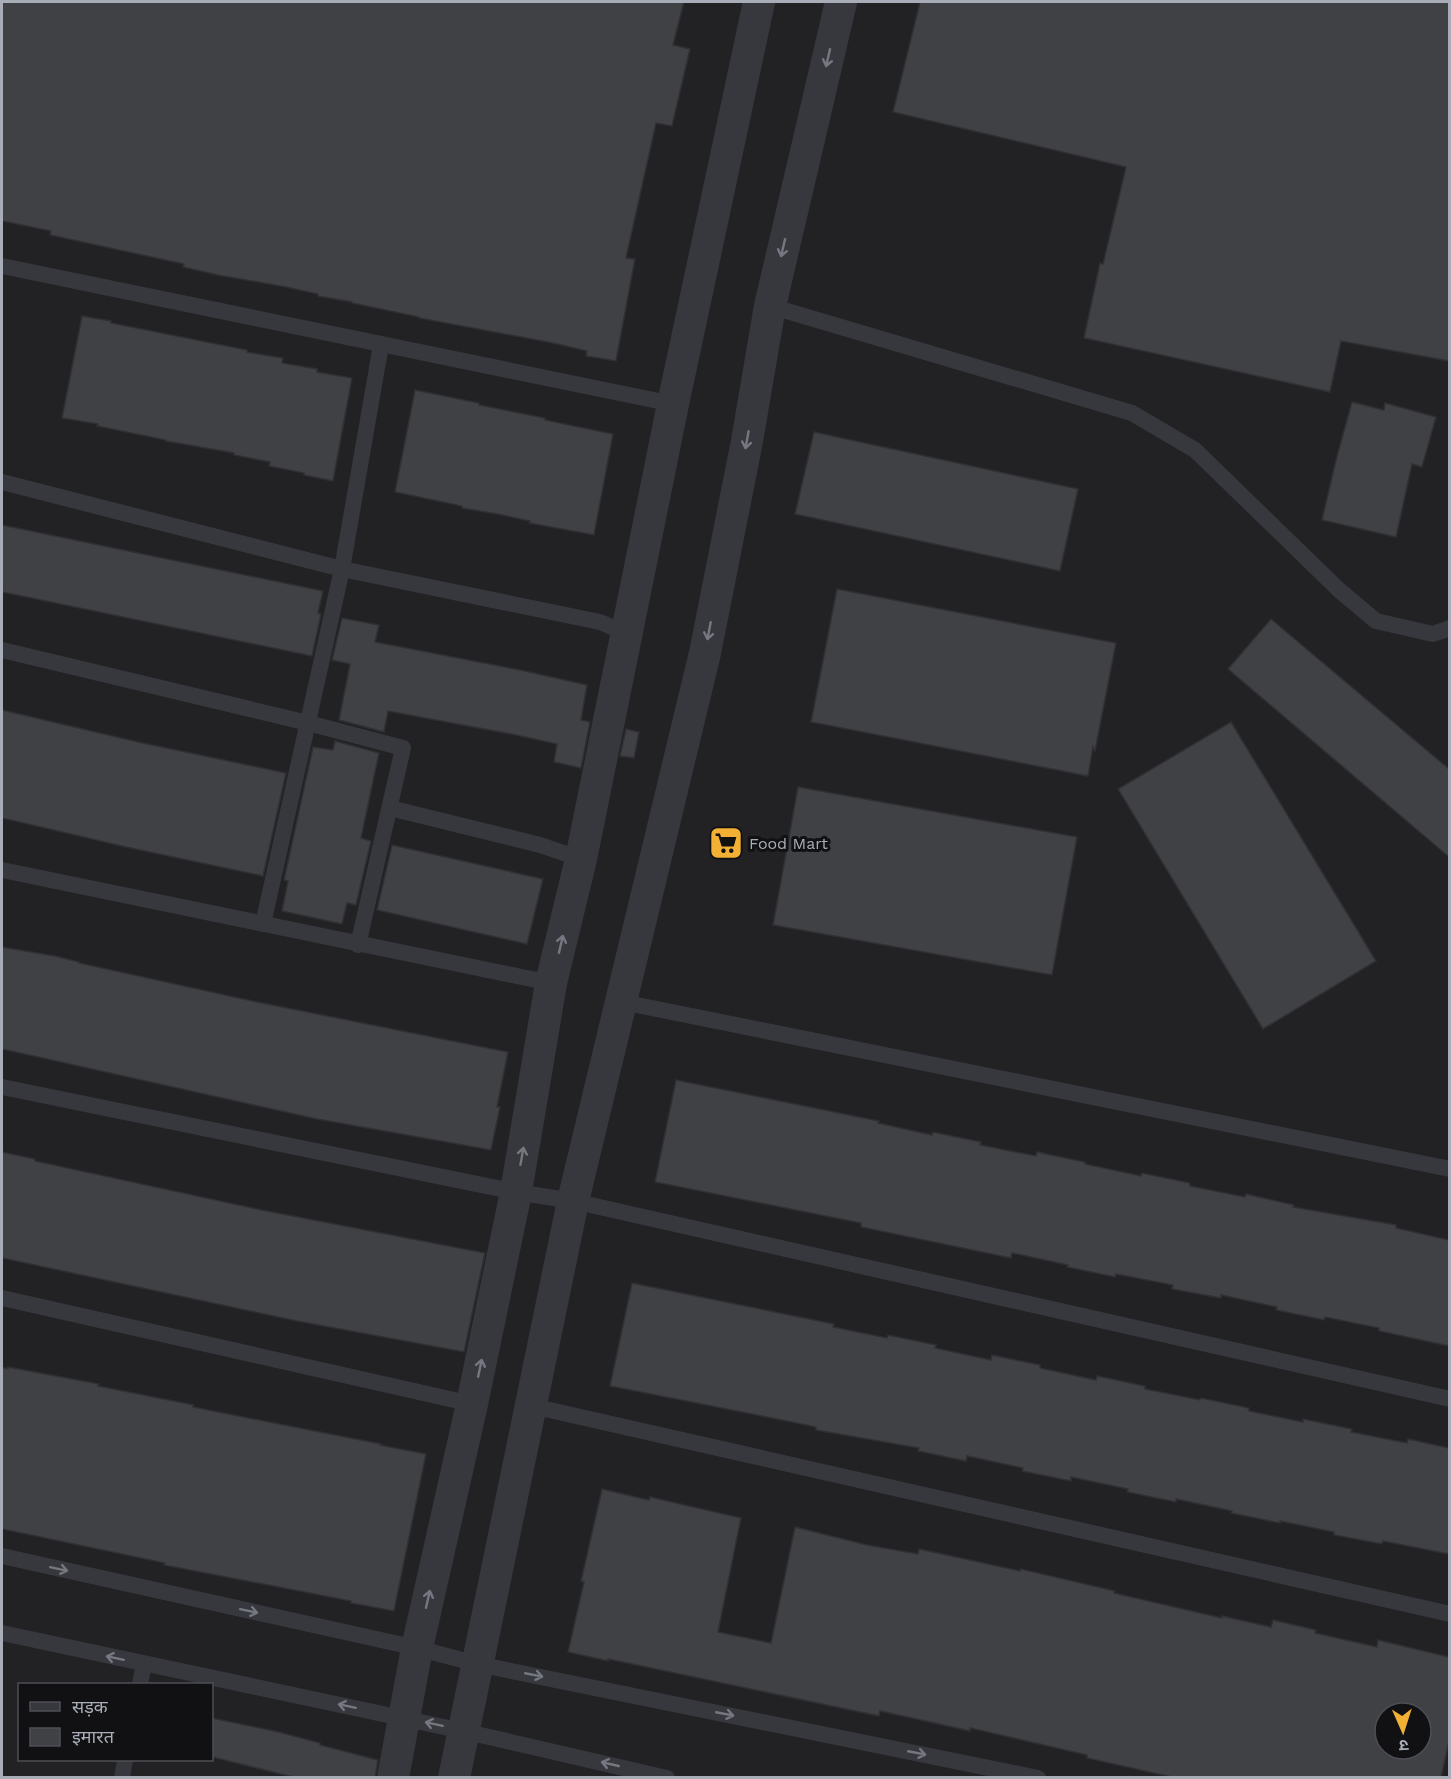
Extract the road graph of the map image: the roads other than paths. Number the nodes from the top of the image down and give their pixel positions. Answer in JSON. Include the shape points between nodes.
{"nodes":[{"id":1,"x":759,"y":2,"type":"edge"},
{"id":2,"x":841,"y":2,"type":"edge"},
{"id":3,"x":2,"y":266,"type":"edge"},
{"id":4,"x":770,"y":306,"type":"junction"},
{"id":5,"x":381,"y":345,"type":"junction"},
{"id":6,"x":674,"y":404,"type":"junction"},
{"id":7,"x":2,"y":482,"type":"edge"},
{"id":8,"x":342,"y":569,"type":"junction"},
{"id":9,"x":1449,"y":628,"type":"edge"},
{"id":10,"x":628,"y":634,"type":"junction"},
{"id":11,"x":2,"y":650,"type":"edge"},
{"id":12,"x":308,"y":723,"type":"junction"},
{"id":13,"x":390,"y":808,"type":"junction"},
{"id":14,"x":581,"y":858,"type":"junction"},
{"id":15,"x":2,"y":870,"type":"edge"},
{"id":16,"x":263,"y":924,"type":"junction"},
{"id":17,"x":358,"y":945,"type":"junction"},
{"id":18,"x":551,"y":983,"type":"junction"},
{"id":19,"x":622,"y":1002,"type":"junction"},
{"id":20,"x":2,"y":1087,"type":"edge"},
{"id":21,"x":1449,"y":1169,"type":"edge"},
{"id":22,"x":516,"y":1192,"type":"junction"},
{"id":23,"x":573,"y":1202,"type":"junction"},
{"id":24,"x":2,"y":1298,"type":"edge"},
{"id":25,"x":1449,"y":1399,"type":"edge"},
{"id":26,"x":472,"y":1404,"type":"junction"},
{"id":27,"x":532,"y":1406,"type":"junction"},
{"id":28,"x":2,"y":1556,"type":"edge"},
{"id":29,"x":1449,"y":1614,"type":"edge"},
{"id":30,"x":2,"y":1634,"type":"edge"},
{"id":31,"x":417,"y":1648,"type":"junction"},
{"id":32,"x":144,"y":1664,"type":"junction"},
{"id":33,"x":477,"y":1664,"type":"junction"},
{"id":34,"x":140,"y":1683,"type":"edge"},
{"id":35,"x":404,"y":1718,"type":"junction"},
{"id":36,"x":463,"y":1731,"type":"junction"},
{"id":37,"x":126,"y":1761,"type":"edge"},
{"id":38,"x":122,"y":1778,"type":"edge"},
{"id":39,"x":393,"y":1778,"type":"edge"},
{"id":40,"x":454,"y":1778,"type":"edge"},
{"id":41,"x":667,"y":1778,"type":"edge"},
{"id":42,"x":1038,"y":1778,"type":"edge"}],
"edges":[{"from":1,"to":6,"type":"street"},
{"from":2,"to":4,"type":"street","one_way":true},
{"from":3,"to":5,"type":"lane"},
{"from":4,"to":9,"type":"lane","via":[[1132,412],[1195,450],[1376,621],[1433,634]]},
{"from":4,"to":19,"type":"street","one_way":true,"via":[[705,653]]},
{"from":5,"to":6,"type":"lane"},
{"from":5,"to":8,"type":"lane"},
{"from":6,"to":10,"type":"street"},
{"from":7,"to":8,"type":"lane"},
{"from":8,"to":10,"type":"lane","via":[[600,622]]},
{"from":8,"to":12,"type":"lane"},
{"from":10,"to":14,"type":"street"},
{"from":11,"to":12,"type":"lane"},
{"from":12,"to":13,"type":"lane","via":[[403,748]]},
{"from":12,"to":16,"type":"lane"},
{"from":13,"to":14,"type":"lane"},
{"from":13,"to":17,"type":"lane"},
{"from":18,"to":14,"type":"street","one_way":true},
{"from":15,"to":16,"type":"lane"},
{"from":16,"to":17,"type":"lane"},
{"from":17,"to":18,"type":"lane"},
{"from":22,"to":18,"type":"street","one_way":true},
{"from":19,"to":21,"type":"lane"},
{"from":19,"to":23,"type":"street"},
{"from":20,"to":22,"type":"lane"},
{"from":22,"to":23,"type":"lane"},
{"from":26,"to":22,"type":"street","one_way":true},
{"from":23,"to":25,"type":"lane"},
{"from":23,"to":27,"type":"street"},
{"from":24,"to":26,"type":"lane"},
{"from":31,"to":26,"type":"street","one_way":true},
{"from":27,"to":29,"type":"lane"},
{"from":27,"to":33,"type":"street"},
{"from":28,"to":31,"type":"lane","one_way":true},
{"from":32,"to":30,"type":"lane","one_way":true},
{"from":31,"to":33,"type":"lane"},
{"from":31,"to":35,"type":"street"},
{"from":32,"to":34,"type":"lane"},
{"from":35,"to":32,"type":"lane","one_way":true},
{"from":33,"to":36,"type":"street"},
{"from":33,"to":42,"type":"lane","one_way":true},
{"from":36,"to":35,"type":"lane","one_way":true},
{"from":35,"to":39,"type":"street"},
{"from":36,"to":40,"type":"street"},
{"from":41,"to":36,"type":"lane","one_way":true},
{"from":37,"to":38,"type":"lane"}]}
